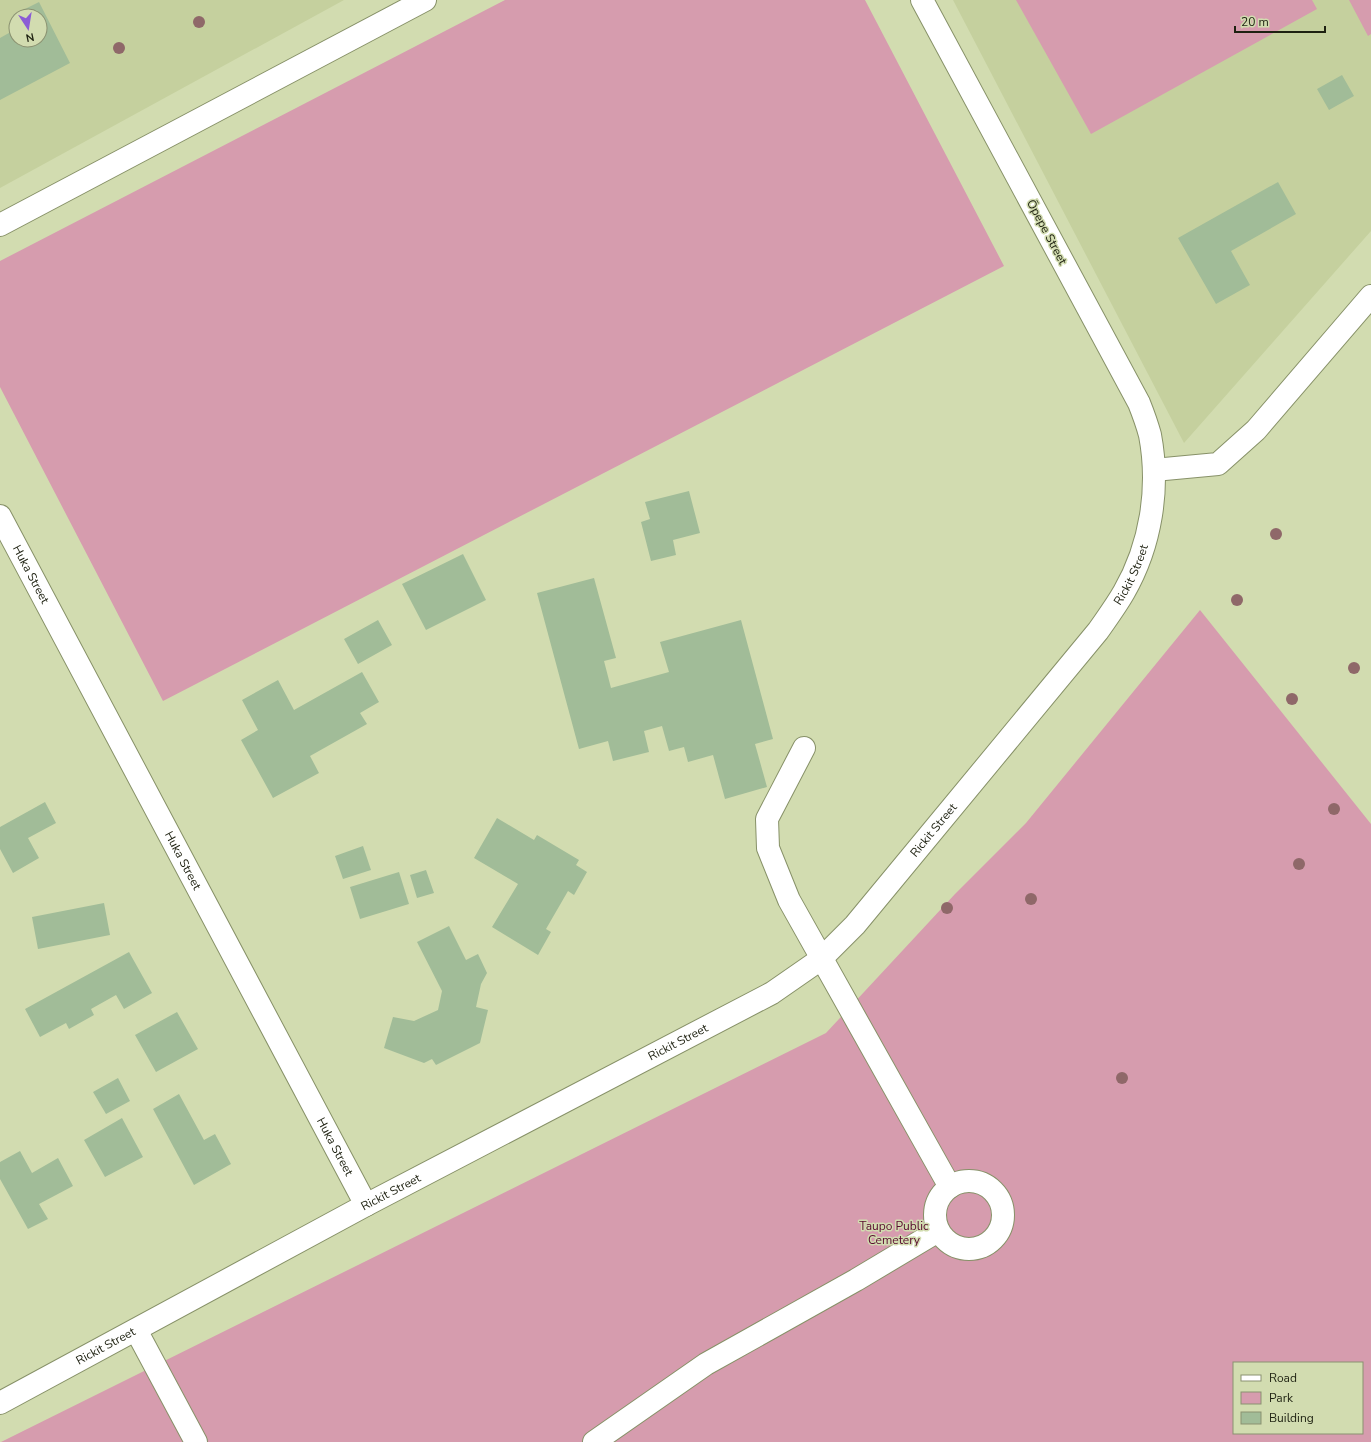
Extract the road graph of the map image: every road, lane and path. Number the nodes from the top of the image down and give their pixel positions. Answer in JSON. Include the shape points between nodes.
{"nodes":[{"id":1,"x":425,"y":0,"type":"edge"},
{"id":2,"x":922,"y":0,"type":"edge"},
{"id":3,"x":0,"y":225,"type":"edge"},
{"id":4,"x":1371,"y":296,"type":"edge"},
{"id":5,"x":1154,"y":470,"type":"junction"},
{"id":6,"x":0,"y":516,"type":"edge"},
{"id":7,"x":804,"y":748,"type":"dead end"},
{"id":8,"x":821,"y":959,"type":"junction"},
{"id":9,"x":950,"y":1187,"type":"junction"},
{"id":10,"x":366,"y":1205,"type":"junction"},
{"id":11,"x":938,"y":1231,"type":"junction"},
{"id":12,"x":136,"y":1330,"type":"junction"},
{"id":13,"x":0,"y":1403,"type":"edge"},
{"id":14,"x":196,"y":1442,"type":"edge"},
{"id":15,"x":594,"y":1442,"type":"edge"}],
"edges":[{"from":1,"to":3,"type":"street"},
{"from":2,"to":5,"type":"street","name":"Ōpepe Street","via":[[1139,403],[1150,434]]},
{"from":4,"to":5,"type":"street","via":[[1256,430],[1218,464]]},
{"from":5,"to":8,"type":"street","name":"Rickit Street","via":[[1152,516],[1143,549],[1124,592],[1098,631],[855,924]]},
{"from":6,"to":10,"type":"street","name":"Huka Street"},
{"from":7,"to":8,"type":"street","via":[[767,819],[768,848],[789,900]]},
{"from":8,"to":9,"type":"street"},
{"from":8,"to":10,"type":"street","name":"Rickit Street","via":[[772,993]]},
{"from":9,"to":11,"type":"street","via":[[941,1195],[935,1206],[934,1219]]},
{"from":9,"to":11,"type":"street","via":[[964,1181],[978,1182],[992,1189],[1000,1201],[1003,1216],[1000,1230],[990,1242],[976,1248],[961,1249],[948,1242]]},
{"from":10,"to":12,"type":"street","name":"Rickit Street"},
{"from":11,"to":15,"type":"street","via":[[706,1364]]},
{"from":12,"to":13,"type":"street","name":"Rickit Street"},
{"from":12,"to":14,"type":"street"}]}
